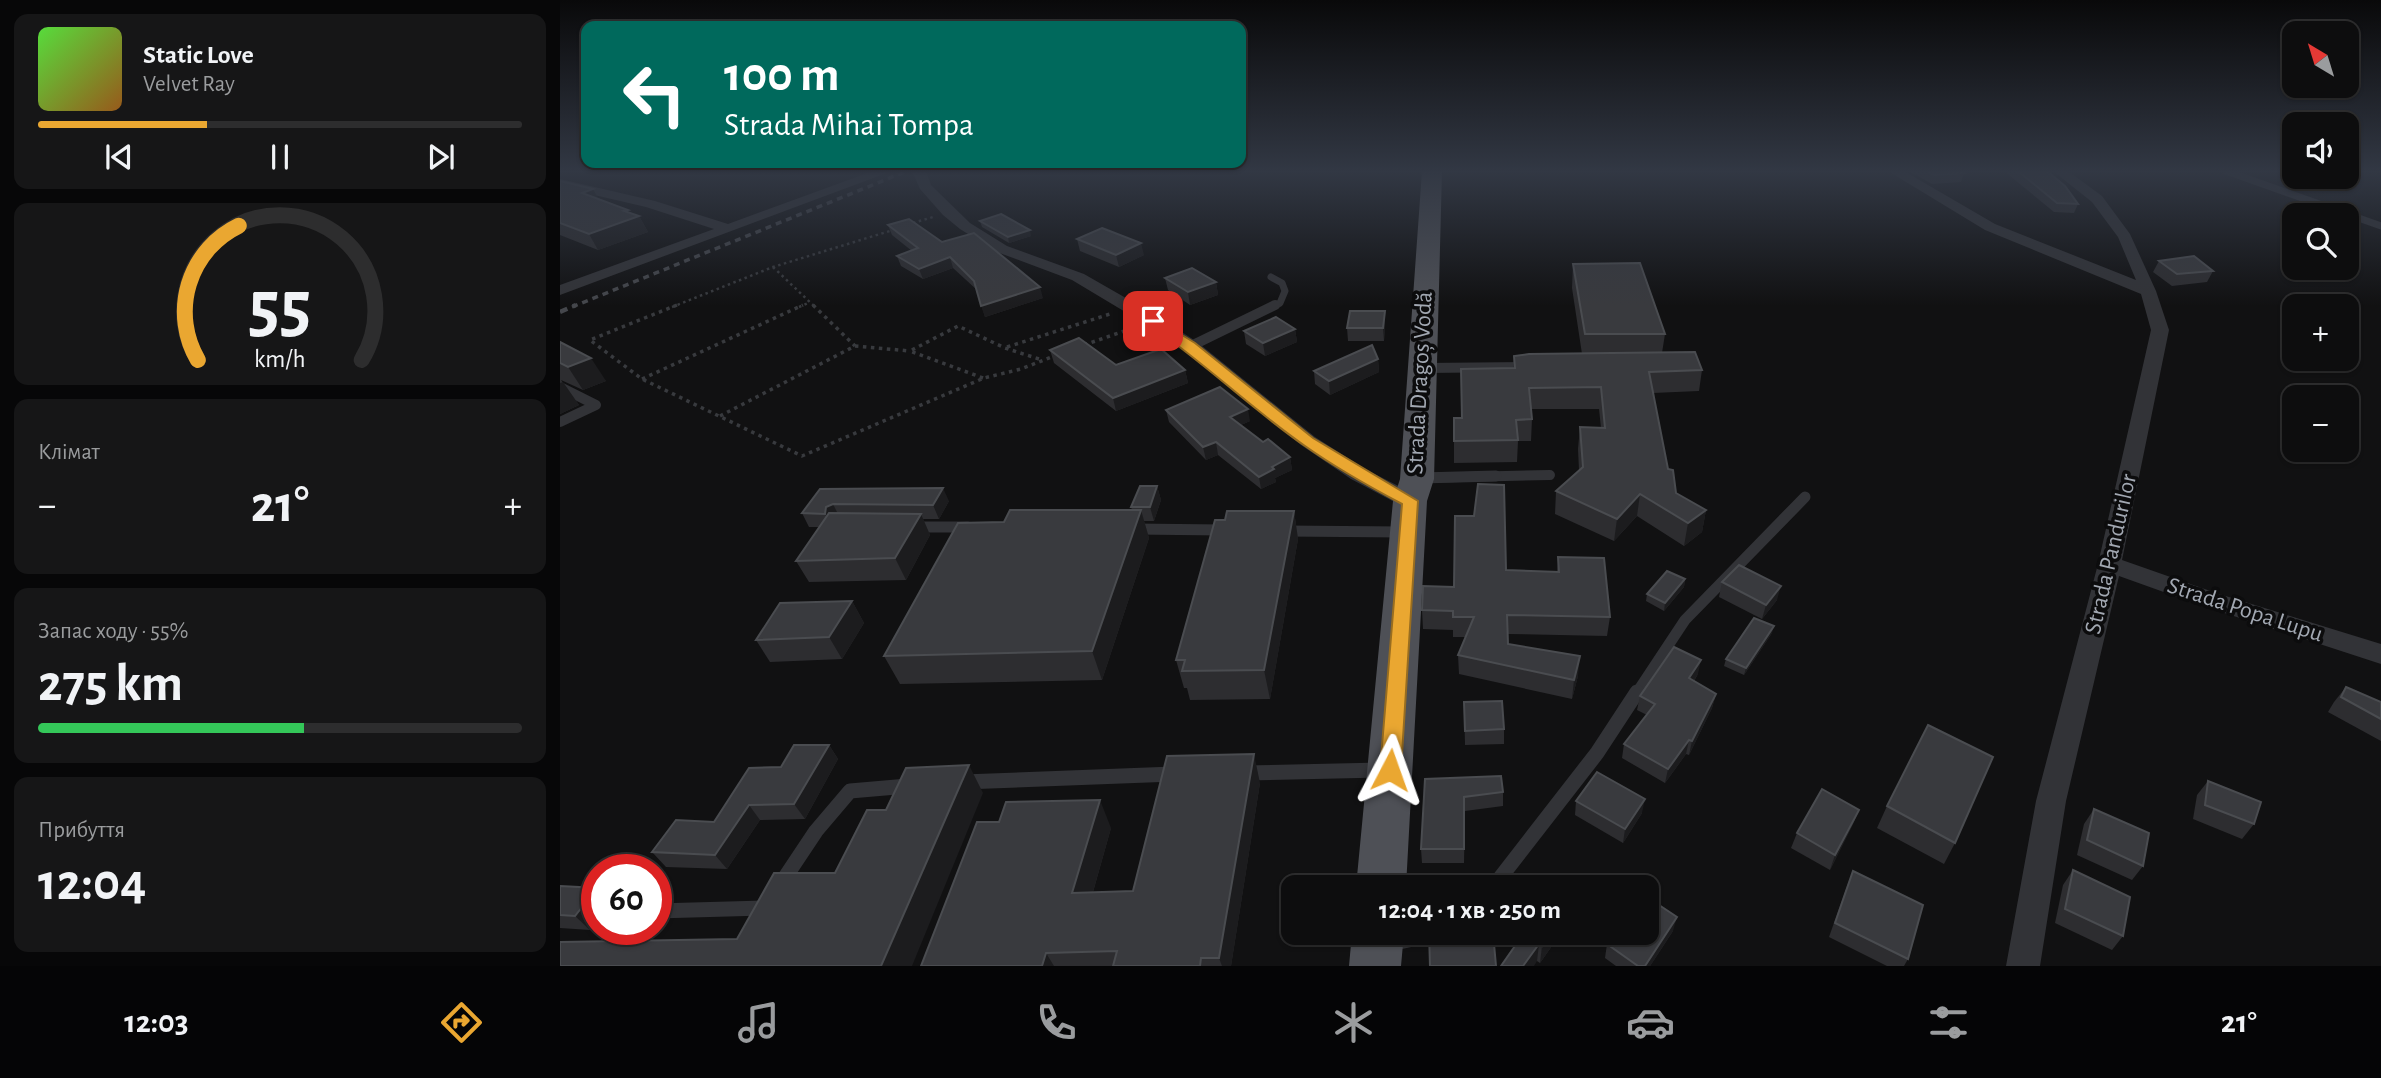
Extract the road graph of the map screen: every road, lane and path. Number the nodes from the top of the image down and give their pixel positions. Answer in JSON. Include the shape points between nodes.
{"nodes":[{"id":1,"x":689,"y":216,"type":"edge"},
{"id":2,"x":760,"y":216,"type":"edge"},
{"id":3,"x":935,"y":216,"type":"edge"},
{"id":4,"x":954,"y":216,"type":"edge"},
{"id":5,"x":1429,"y":216,"type":"edge"},
{"id":6,"x":1971,"y":216,"type":"edge"},
{"id":7,"x":2109,"y":216,"type":"edge"},
{"id":8,"x":2353,"y":216,"type":"edge"},
{"id":9,"x":911,"y":224,"type":"edge"},
{"id":10,"x":2381,"y":226,"type":"edge"},
{"id":11,"x":727,"y":228,"type":"junction"},
{"id":12,"x":898,"y":228,"type":"edge"},
{"id":13,"x":773,"y":267,"type":"junction"},
{"id":14,"x":1271,"y":278,"type":"dead end"},
{"id":15,"x":560,"y":290,"type":"edge"},
{"id":16,"x":2148,"y":291,"type":"junction"},
{"id":17,"x":808,"y":303,"type":"junction"},
{"id":18,"x":1128,"y":308,"type":"junction"},
{"id":19,"x":1153,"y":321,"type":"junction"},
{"id":20,"x":855,"y":346,"type":"junction"},
{"id":21,"x":1191,"y":346,"type":"junction"},
{"id":22,"x":1079,"y":347,"type":"edge"},
{"id":23,"x":1005,"y":348,"type":"junction"},
{"id":24,"x":910,"y":351,"type":"junction"},
{"id":25,"x":1054,"y":356,"type":"edge"},
{"id":26,"x":1041,"y":360,"type":"junction"},
{"id":27,"x":1421,"y":368,"type":"junction"},
{"id":28,"x":1541,"y":368,"type":"edge"},
{"id":29,"x":984,"y":378,"type":"junction"},
{"id":30,"x":642,"y":379,"type":"junction"},
{"id":31,"x":560,"y":387,"type":"edge"},
{"id":32,"x":719,"y":416,"type":"junction"},
{"id":33,"x":560,"y":422,"type":"edge"},
{"id":34,"x":1550,"y":475,"type":"dead end"},
{"id":35,"x":1805,"y":497,"type":"dead end"},
{"id":36,"x":1412,"y":504,"type":"junction"},
{"id":37,"x":895,"y":527,"type":"edge"},
{"id":38,"x":979,"y":527,"type":"edge"},
{"id":39,"x":1119,"y":529,"type":"edge"},
{"id":40,"x":1230,"y":530,"type":"edge"},
{"id":41,"x":1272,"y":531,"type":"edge"},
{"id":42,"x":2110,"y":564,"type":"junction"},
{"id":43,"x":2381,"y":654,"type":"edge"},
{"id":44,"x":1390,"y":770,"type":"junction"},
{"id":45,"x":1237,"y":773,"type":"edge"},
{"id":46,"x":1195,"y":774,"type":"edge"},
{"id":47,"x":953,"y":783,"type":"edge"},
{"id":48,"x":928,"y":785,"type":"edge"},
{"id":49,"x":1382,"y":875,"type":"edge"},
{"id":50,"x":1502,"y":875,"type":"edge"},
{"id":51,"x":672,"y":911,"type":"edge"},
{"id":52,"x":2023,"y":966,"type":"edge"}],
"edges":[{"from":1,"to":11,"type":"street"},
{"from":2,"to":11,"type":"street"},
{"from":3,"to":9,"type":"path"},
{"from":4,"to":18,"type":"street","via":[[1002,249],[1078,277]]},
{"from":5,"to":27,"type":"main road","name":"Strada Dragoș Vodă"},
{"from":6,"to":16,"type":"street"},
{"from":7,"to":16,"type":"street","name":"Strada Pandurilor","via":[[2125,237]]},
{"from":8,"to":10,"type":"lane"},
{"from":11,"to":15,"type":"street"},
{"from":12,"to":13,"type":"path"},
{"from":13,"to":17,"type":"path"},
{"from":13,"to":30,"type":"path","via":[[590,340]]},
{"from":14,"to":21,"type":"lane","via":[[1282,283],[1285,291],[1280,303]]},
{"from":16,"to":42,"type":"street","name":"Strada Pandurilor","via":[[2160,330]]},
{"from":17,"to":20,"type":"path"},
{"from":17,"to":30,"type":"path"},
{"from":18,"to":19,"type":"street"},
{"from":18,"to":23,"type":"path"},
{"from":19,"to":21,"type":"street"},
{"from":19,"to":22,"type":"path"},
{"from":20,"to":24,"type":"path"},
{"from":20,"to":32,"type":"path"},
{"from":21,"to":36,"type":"street","via":[[1308,441]]},
{"from":23,"to":24,"type":"path","via":[[958,326]]},
{"from":23,"to":26,"type":"path"},
{"from":24,"to":29,"type":"path"},
{"from":25,"to":26,"type":"path"},
{"from":26,"to":29,"type":"path"},
{"from":27,"to":28,"type":"lane"},
{"from":27,"to":36,"type":"main road","name":"Strada Dragoș Vodă"},
{"from":29,"to":32,"type":"path","via":[[802,456]]},
{"from":30,"to":32,"type":"path"},
{"from":31,"to":33,"type":"lane","via":[[596,405]]},
{"from":34,"to":36,"type":"lane"},
{"from":35,"to":50,"type":"lane","via":[[1685,620],[1597,753]]},
{"from":36,"to":41,"type":"lane"},
{"from":36,"to":44,"type":"main road","name":"Strada Dragoș Vodă"},
{"from":37,"to":38,"type":"lane"},
{"from":39,"to":40,"type":"lane"},
{"from":42,"to":43,"type":"street","name":"Strada Popa Lupu"},
{"from":42,"to":52,"type":"street","name":"Strada Pandurilor","via":[[2051,801]]},
{"from":44,"to":45,"type":"lane"},
{"from":44,"to":49,"type":"main road","name":"Strada Dragoș Vodă"},
{"from":46,"to":47,"type":"lane"},
{"from":48,"to":51,"type":"lane","via":[[850,791],[816,831],[765,909]]}]}
